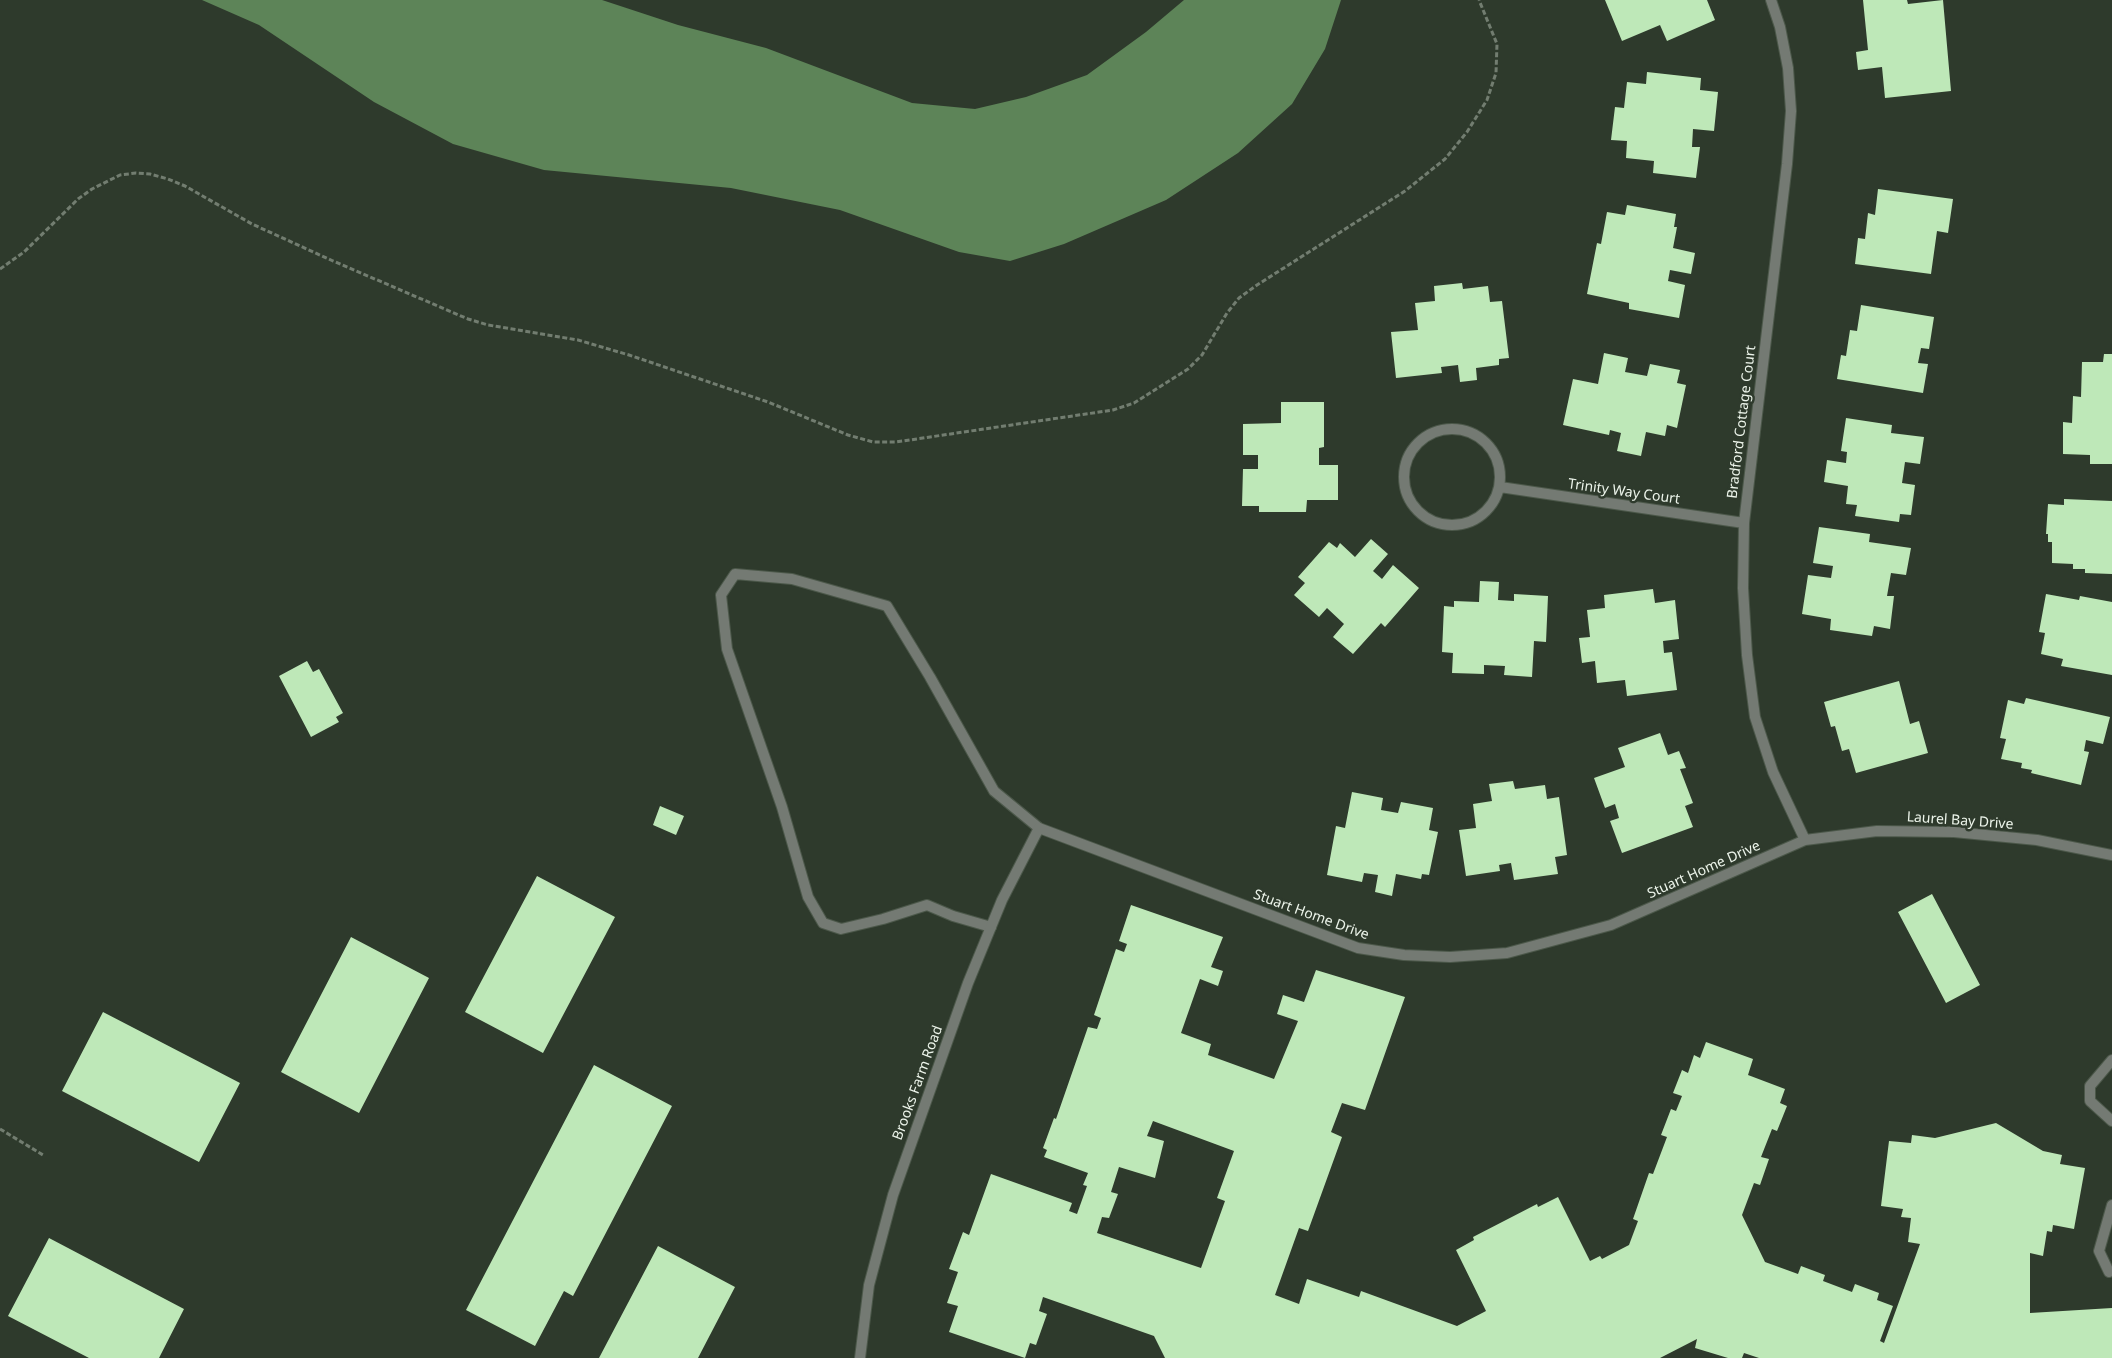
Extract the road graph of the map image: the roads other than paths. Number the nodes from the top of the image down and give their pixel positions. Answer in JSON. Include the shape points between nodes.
{"nodes":[{"id":1,"x":1772,"y":0,"type":"edge"},
{"id":2,"x":1500,"y":487,"type":"junction"},
{"id":3,"x":1744,"y":523,"type":"junction"},
{"id":4,"x":1039,"y":828,"type":"junction"},
{"id":5,"x":1805,"y":840,"type":"junction"},
{"id":6,"x":2112,"y":855,"type":"edge"},
{"id":7,"x":991,"y":927,"type":"junction"},
{"id":8,"x":2112,"y":1060,"type":"edge"},
{"id":9,"x":2112,"y":1121,"type":"edge"},
{"id":10,"x":2112,"y":1205,"type":"edge"},
{"id":11,"x":2109,"y":1272,"type":"dead end"},
{"id":12,"x":860,"y":1358,"type":"edge"}],
"edges":[{"from":1,"to":3,"type":"street","name":"Bradford Cottage Court","via":[[1788,68],[1791,111]]},
{"from":2,"to":2,"type":"street","via":[[1496,456],[1474,433],[1458,429],[1442,430],[1415,446],[1404,476],[1414,506],[1425,517],[1455,525],[1470,522],[1484,514]]},
{"from":2,"to":3,"type":"street","name":"Trinity Way Court"},
{"from":3,"to":5,"type":"street","name":"Bradford Cottage Court","via":[[1743,588],[1755,717],[1773,772]]},
{"from":4,"to":5,"type":"street","name":"Stuart Home Drive","via":[[1358,948],[1450,958],[1507,953],[1611,925]]},
{"from":4,"to":7,"type":"street","name":"Brooks Farm Road"},
{"from":4,"to":7,"type":"street","name":"Stuart Home Drive","via":[[994,792],[887,606],[792,579],[735,574],[721,595],[727,649],[782,807],[808,897],[823,923],[840,929],[927,905]]},
{"from":5,"to":6,"type":"street","name":"Laurel Bay Drive","via":[[1877,831],[1954,832],[2037,840]]},
{"from":7,"to":12,"type":"street","name":"Brooks Farm Road","via":[[892,1195],[869,1286]]},
{"from":8,"to":9,"type":"street","via":[[2090,1086],[2090,1101]]},
{"from":10,"to":11,"type":"street","via":[[2099,1251]]}]}
